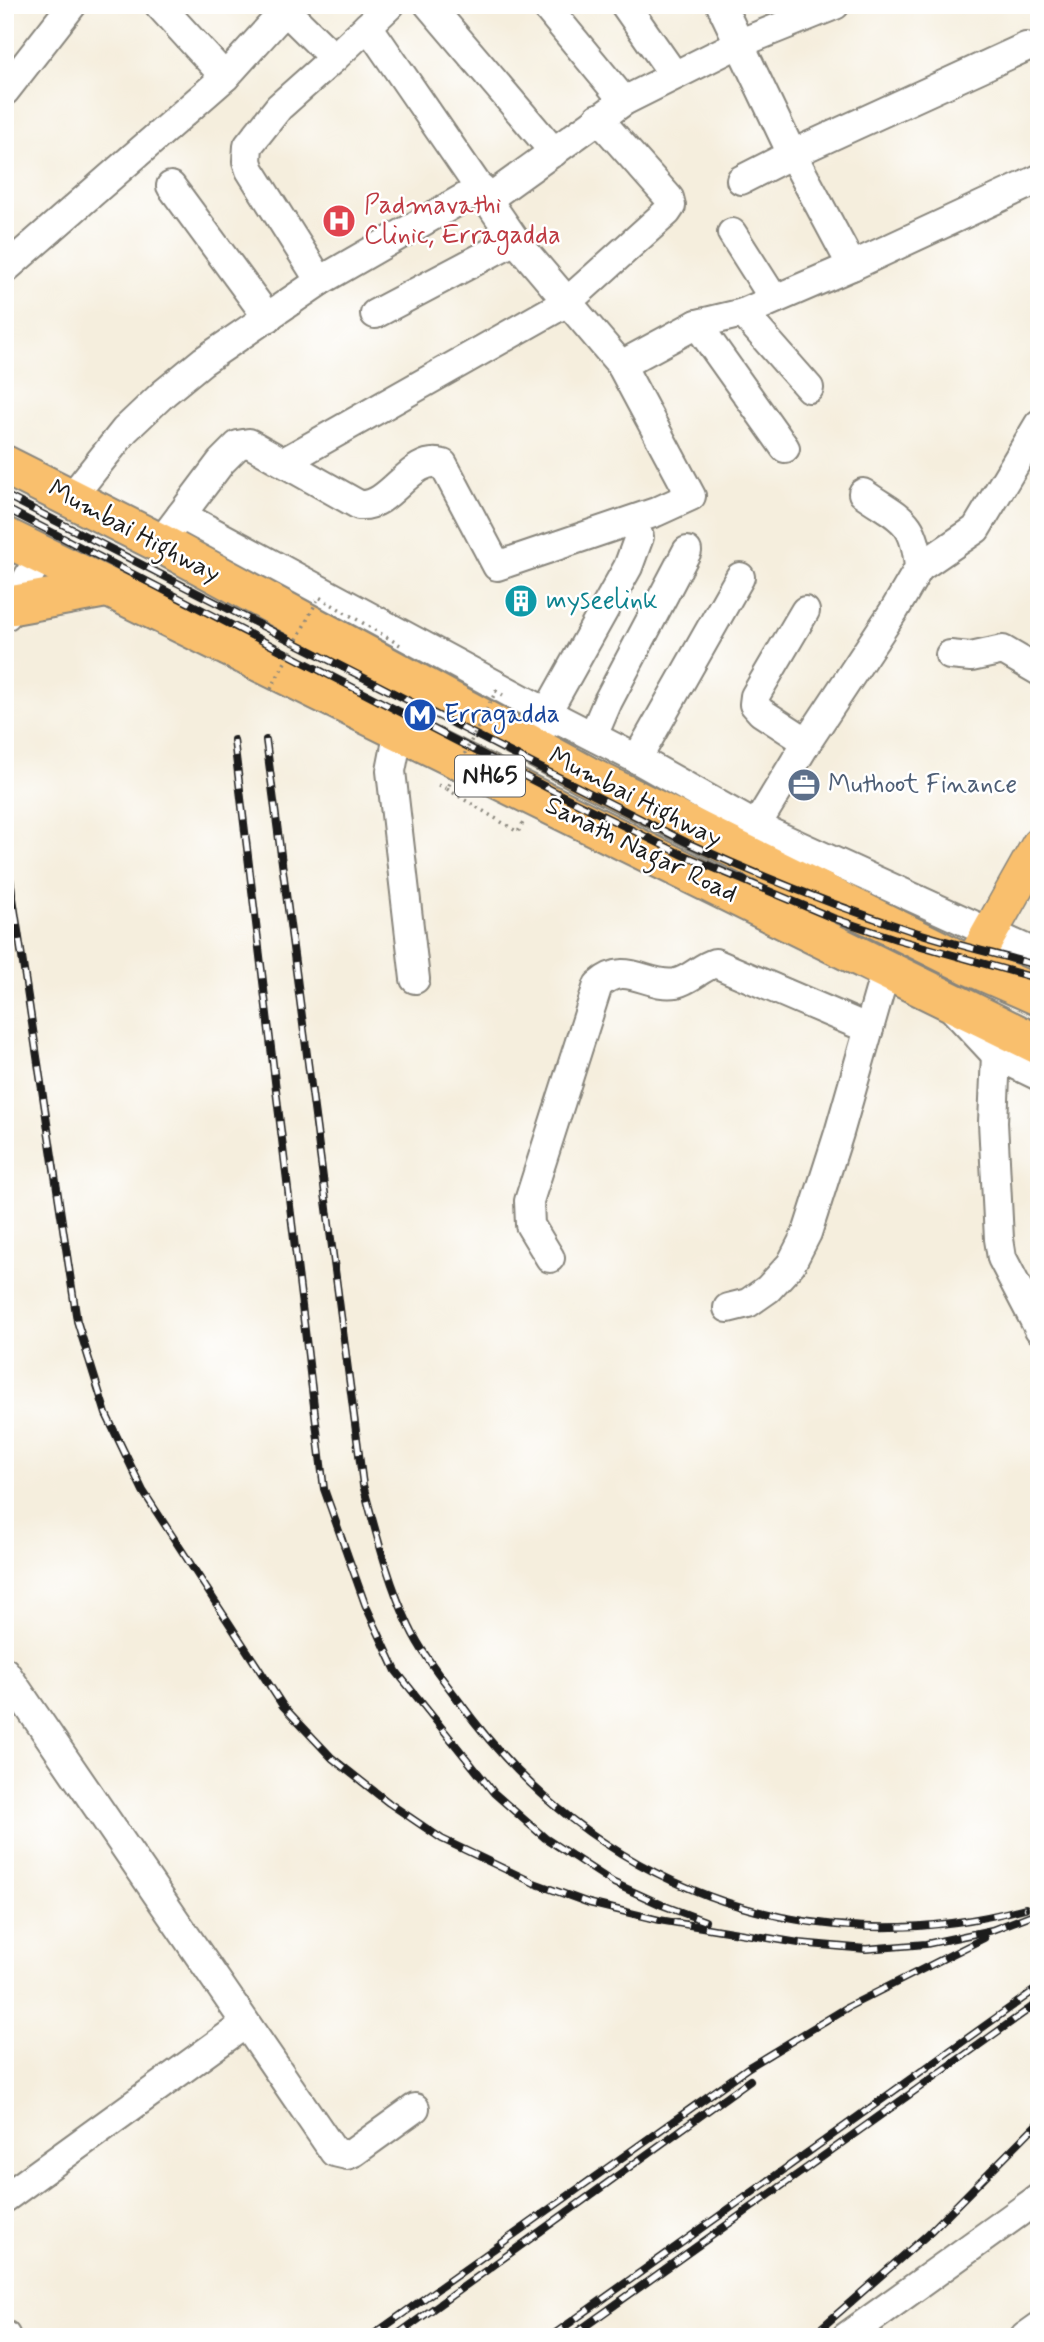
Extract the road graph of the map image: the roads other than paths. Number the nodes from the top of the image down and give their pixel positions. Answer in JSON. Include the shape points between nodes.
{"nodes":[{"id":1,"x":72,"y":5,"type":"edge"},
{"id":2,"x":159,"y":5,"type":"edge"},
{"id":3,"x":390,"y":5,"type":"edge"},
{"id":4,"x":429,"y":5,"type":"edge"},
{"id":5,"x":545,"y":5,"type":"edge"},
{"id":6,"x":625,"y":5,"type":"edge"},
{"id":7,"x":721,"y":5,"type":"edge"},
{"id":8,"x":835,"y":5,"type":"edge"},
{"id":9,"x":285,"y":7,"type":"edge"},
{"id":10,"x":368,"y":26,"type":"junction"},
{"id":11,"x":738,"y":44,"type":"junction"},
{"id":12,"x":1026,"y":47,"type":"dead end"},
{"id":13,"x":334,"y":58,"type":"junction"},
{"id":14,"x":674,"y":75,"type":"junction"},
{"id":15,"x":225,"y":77,"type":"junction"},
{"id":16,"x":6,"y":89,"type":"edge"},
{"id":17,"x":624,"y":101,"type":"junction"},
{"id":18,"x":598,"y":118,"type":"junction"},
{"id":19,"x":554,"y":152,"type":"junction"},
{"id":20,"x":792,"y":154,"type":"junction"},
{"id":21,"x":1039,"y":179,"type":"edge"},
{"id":22,"x":741,"y":180,"type":"dead end"},
{"id":23,"x":171,"y":186,"type":"dead end"},
{"id":24,"x":484,"y":194,"type":"junction"},
{"id":25,"x":732,"y":233,"type":"dead end"},
{"id":26,"x":515,"y":240,"type":"junction"},
{"id":27,"x":852,"y":266,"type":"junction"},
{"id":28,"x":5,"y":269,"type":"edge"},
{"id":29,"x":320,"y":281,"type":"junction"},
{"id":30,"x":774,"y":299,"type":"junction"},
{"id":31,"x":567,"y":302,"type":"junction"},
{"id":32,"x":743,"y":313,"type":"junction"},
{"id":33,"x":375,"y":314,"type":"dead end"},
{"id":34,"x":268,"y":318,"type":"junction"},
{"id":35,"x":697,"y":324,"type":"junction"},
{"id":36,"x":621,"y":365,"type":"junction"},
{"id":37,"x":809,"y":388,"type":"dead end"},
{"id":38,"x":1039,"y":424,"type":"edge"},
{"id":39,"x":785,"y":448,"type":"dead end"},
{"id":40,"x":284,"y":462,"type":"junction"},
{"id":41,"x":5,"y":465,"type":"edge"},
{"id":42,"x":863,"y":493,"type":"dead end"},
{"id":43,"x":71,"y":498,"type":"junction"},
{"id":44,"x":170,"y":529,"type":"junction"},
{"id":45,"x":639,"y":537,"type":"dead end"},
{"id":46,"x":16,"y":550,"type":"edge"},
{"id":47,"x":687,"y":551,"type":"dead end"},
{"id":48,"x":919,"y":568,"type":"junction"},
{"id":49,"x":740,"y":577,"type":"dead end"},
{"id":50,"x":106,"y":588,"type":"junction"},
{"id":51,"x":9,"y":611,"type":"edge"},
{"id":52,"x":805,"y":611,"type":"dead end"},
{"id":53,"x":340,"y":621,"type":"junction"},
{"id":54,"x":950,"y":655,"type":"dead end"},
{"id":55,"x":1039,"y":671,"type":"edge"},
{"id":56,"x":553,"y":715,"type":"junction"},
{"id":57,"x":398,"y":730,"type":"junction"},
{"id":58,"x":593,"y":736,"type":"junction"},
{"id":59,"x":513,"y":737,"type":"junction"},
{"id":60,"x":807,"y":742,"type":"junction"},
{"id":61,"x":637,"y":759,"type":"junction"},
{"id":62,"x":644,"y":803,"type":"junction"},
{"id":63,"x":756,"y":826,"type":"junction"},
{"id":64,"x":625,"y":841,"type":"junction"},
{"id":65,"x":1039,"y":845,"type":"edge"},
{"id":66,"x":771,"y":865,"type":"junction"},
{"id":67,"x":1039,"y":883,"type":"edge"},
{"id":68,"x":752,"y":903,"type":"junction"},
{"id":69,"x":989,"y":954,"type":"junction"},
{"id":70,"x":1039,"y":955,"type":"edge"},
{"id":71,"x":886,"y":969,"type":"junction"},
{"id":72,"x":415,"y":979,"type":"dead end"},
{"id":73,"x":1034,"y":994,"type":"edge"},
{"id":74,"x":869,"y":1029,"type":"junction"},
{"id":75,"x":1014,"y":1043,"type":"edge"},
{"id":76,"x":1039,"y":1076,"type":"edge"},
{"id":77,"x":550,"y":1258,"type":"dead end"},
{"id":78,"x":728,"y":1308,"type":"dead end"},
{"id":79,"x":1039,"y":1329,"type":"edge"},
{"id":80,"x":5,"y":1672,"type":"edge"},
{"id":81,"x":245,"y":2024,"type":"junction"},
{"id":82,"x":415,"y":2108,"type":"dead end"},
{"id":83,"x":1039,"y":2197,"type":"edge"},
{"id":84,"x":5,"y":2198,"type":"edge"},
{"id":85,"x":1039,"y":2327,"type":"edge"},
{"id":86,"x":846,"y":2337,"type":"edge"},
{"id":87,"x":1025,"y":2337,"type":"edge"}],
"edges":[{"from":1,"to":16,"type":"street"},
{"from":2,"to":15,"type":"street"},
{"from":3,"to":10,"type":"street"},
{"from":4,"to":19,"type":"street"},
{"from":5,"to":17,"type":"street"},
{"from":6,"to":14,"type":"street"},
{"from":7,"to":11,"type":"street"},
{"from":8,"to":11,"type":"street"},
{"from":9,"to":13,"type":"street"},
{"from":9,"to":15,"type":"street"},
{"from":10,"to":13,"type":"street"},
{"from":10,"to":24,"type":"street"},
{"from":11,"to":14,"type":"street"},
{"from":11,"to":20,"type":"street"},
{"from":12,"to":20,"type":"street"},
{"from":13,"to":29,"type":"street","via":[[279,107],[248,146],[247,161]]},
{"from":14,"to":17,"type":"street"},
{"from":15,"to":28,"type":"street"},
{"from":17,"to":18,"type":"street"},
{"from":18,"to":19,"type":"street"},
{"from":18,"to":31,"type":"street","via":[[669,198],[671,206]]},
{"from":19,"to":24,"type":"street"},
{"from":20,"to":22,"type":"street"},
{"from":20,"to":27,"type":"street"},
{"from":21,"to":27,"type":"street"},
{"from":23,"to":34,"type":"street"},
{"from":24,"to":26,"type":"street"},
{"from":24,"to":29,"type":"street"},
{"from":25,"to":30,"type":"street"},
{"from":26,"to":31,"type":"street"},
{"from":26,"to":33,"type":"street"},
{"from":27,"to":30,"type":"street"},
{"from":29,"to":34,"type":"street"},
{"from":30,"to":32,"type":"street"},
{"from":31,"to":36,"type":"street"},
{"from":31,"to":40,"type":"street"},
{"from":32,"to":35,"type":"street"},
{"from":32,"to":37,"type":"street"},
{"from":34,"to":43,"type":"street","via":[[164,393],[125,430]]},
{"from":35,"to":36,"type":"street"},
{"from":35,"to":39,"type":"street"},
{"from":36,"to":40,"type":"street","via":[[691,496],[497,566],[443,464],[434,461],[421,466],[368,506]]},
{"from":38,"to":48,"type":"street","via":[[976,529]]},
{"from":40,"to":44,"type":"street","via":[[249,443],[238,446],[220,462]]},
{"from":41,"to":43,"type":"highway","name":"Mumbai Highway","number":"NH65"},
{"from":42,"to":48,"type":"street","via":[[908,524],[918,548]]},
{"from":43,"to":44,"type":"highway","name":"Mumbai Highway","number":"NH65"},
{"from":44,"to":53,"type":"highway","name":"Mumbai Highway","number":"NH65"},
{"from":45,"to":56,"type":"street"},
{"from":46,"to":50,"type":"highway","name":"Sanath Nagar Road","number":"NH65"},
{"from":46,"to":51,"type":"street"},
{"from":47,"to":58,"type":"street"},
{"from":48,"to":60,"type":"street"},
{"from":49,"to":61,"type":"street"},
{"from":50,"to":51,"type":"highway"},
{"from":50,"to":57,"type":"highway","name":"Sanath Nagar Road","number":"NH65"},
{"from":52,"to":60,"type":"street","via":[[754,704]]},
{"from":53,"to":56,"type":"street"},
{"from":53,"to":59,"type":"highway","name":"Mumbai Highway","number":"NH65"},
{"from":54,"to":55,"type":"street","via":[[971,657],[1003,650]]},
{"from":56,"to":58,"type":"street"},
{"from":56,"to":59,"type":"street"},
{"from":57,"to":64,"type":"highway","name":"Sanath Nagar Road","number":"NH65"},
{"from":57,"to":72,"type":"street","via":[[391,771]]},
{"from":58,"to":61,"type":"street"},
{"from":59,"to":62,"type":"highway","name":"Mumbai Highway","number":"NH65"},
{"from":60,"to":63,"type":"street"},
{"from":61,"to":63,"type":"street"},
{"from":62,"to":64,"type":"highway"},
{"from":62,"to":66,"type":"highway","name":"Mumbai Highway","number":"NH65"},
{"from":63,"to":69,"type":"street"},
{"from":64,"to":68,"type":"highway","name":"Sanath Nagar Road","number":"NH65"},
{"from":65,"to":69,"type":"main road"},
{"from":66,"to":68,"type":"highway"},
{"from":66,"to":69,"type":"highway","name":"Mumbai Highway","number":"NH65"},
{"from":67,"to":69,"type":"main road"},
{"from":68,"to":71,"type":"highway","name":"Sanath Nagar Road","number":"NH65"},
{"from":69,"to":70,"type":"street"},
{"from":69,"to":73,"type":"highway","number":"NH65"},
{"from":71,"to":74,"type":"street"},
{"from":71,"to":75,"type":"highway","name":"Sanath Nagar Road","number":"NH65","via":[[941,996]]},
{"from":74,"to":77,"type":"street","via":[[715,963],[678,983],[630,974],[608,976],[598,985],[529,1200],[530,1225]]},
{"from":74,"to":78,"type":"street","via":[[807,1233],[792,1264],[748,1303]]},
{"from":75,"to":76,"type":"street"},
{"from":75,"to":79,"type":"street","via":[[993,1122],[999,1238],[1002,1258]]},
{"from":80,"to":81,"type":"street"},
{"from":81,"to":82,"type":"street","via":[[334,2152],[354,2152]]},
{"from":81,"to":84,"type":"street"},
{"from":83,"to":86,"type":"street"},
{"from":85,"to":87,"type":"street"}]}
